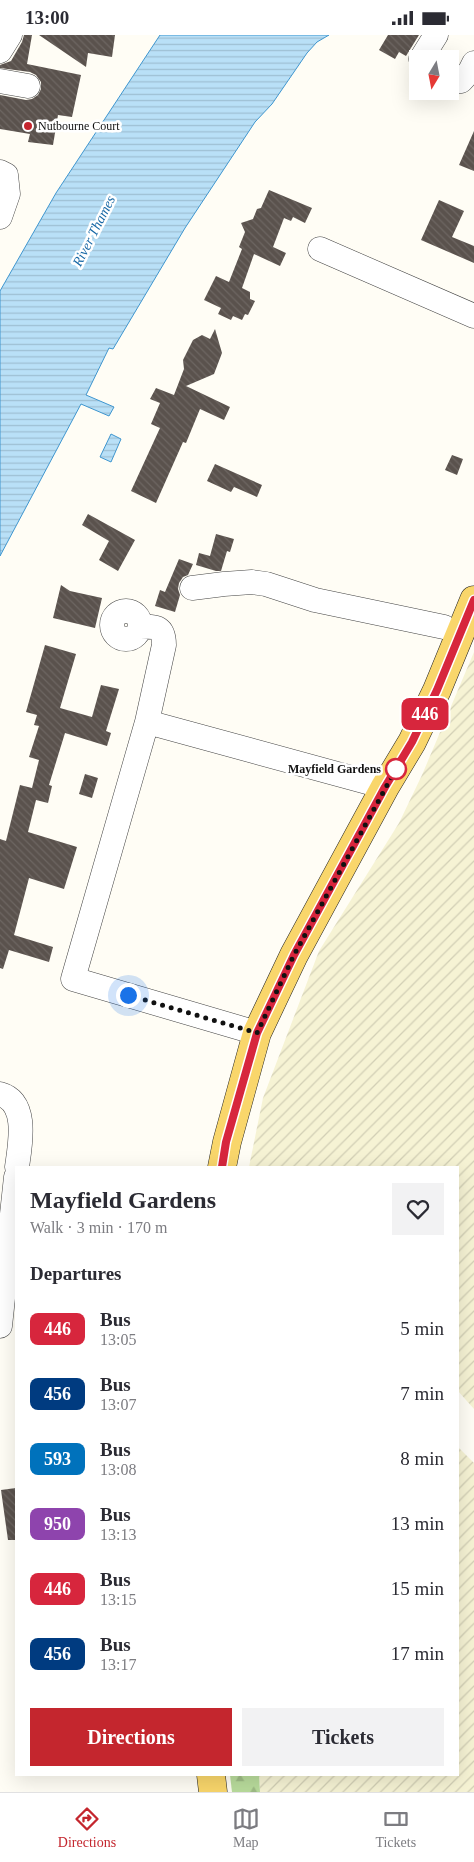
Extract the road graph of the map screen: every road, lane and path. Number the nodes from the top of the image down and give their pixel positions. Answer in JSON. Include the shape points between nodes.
{"nodes":[{"id":1,"x":10,"y":35,"type":"edge"},
{"id":2,"x":436,"y":35,"type":"edge"},
{"id":3,"x":427,"y":50,"type":"edge"},
{"id":4,"x":0,"y":51,"type":"edge"},
{"id":5,"x":0,"y":81,"type":"edge"},
{"id":6,"x":28,"y":86,"type":"dead end"},
{"id":7,"x":0,"y":172,"type":"edge"},
{"id":8,"x":0,"y":217,"type":"edge"},
{"id":9,"x":320,"y":249,"type":"dead end"},
{"id":10,"x":474,"y":316,"type":"edge"},
{"id":11,"x":192,"y":588,"type":"dead end"},
{"id":12,"x":474,"y":600,"type":"edge"},
{"id":13,"x":140,"y":627,"type":"dead end"},
{"id":14,"x":444,"y":627,"type":"dead end"},
{"id":15,"x":147,"y":722,"type":"junction"},
{"id":16,"x":385,"y":787,"type":"junction"},
{"id":17,"x":257,"y":1033,"type":"junction"},
{"id":18,"x":0,"y":1094,"type":"edge"},
{"id":19,"x":18,"y":1160,"type":"edge"},
{"id":20,"x":222,"y":1166,"type":"edge"},
{"id":21,"x":15,"y":1196,"type":"edge"},
{"id":22,"x":10,"y":1290,"type":"edge"},
{"id":23,"x":0,"y":1326,"type":"edge"},
{"id":24,"x":211,"y":1776,"type":"edge"},
{"id":25,"x":213,"y":1792,"type":"edge"}],
"edges":[{"from":1,"to":4,"type":"street"},
{"from":2,"to":3,"type":"street"},
{"from":5,"to":6,"type":"street"},
{"from":7,"to":8,"type":"street","via":[[6,175],[8,194]]},
{"from":9,"to":10,"type":"street"},
{"from":11,"to":14,"type":"street","via":[[252,582],[315,600]]},
{"from":12,"to":16,"type":"main road","via":[[437,690],[412,742]]},
{"from":13,"to":15,"type":"street","via":[[158,628],[164,636]]},
{"from":15,"to":16,"type":"street"},
{"from":15,"to":17,"type":"street","via":[[73,979]]},
{"from":16,"to":17,"type":"main road","via":[[294,955]]},
{"from":17,"to":20,"type":"main road"},
{"from":18,"to":19,"type":"street","via":[[10,1097],[18,1109]]},
{"from":21,"to":22,"type":"street"},
{"from":22,"to":23,"type":"street"},
{"from":24,"to":25,"type":"main road"}]}
